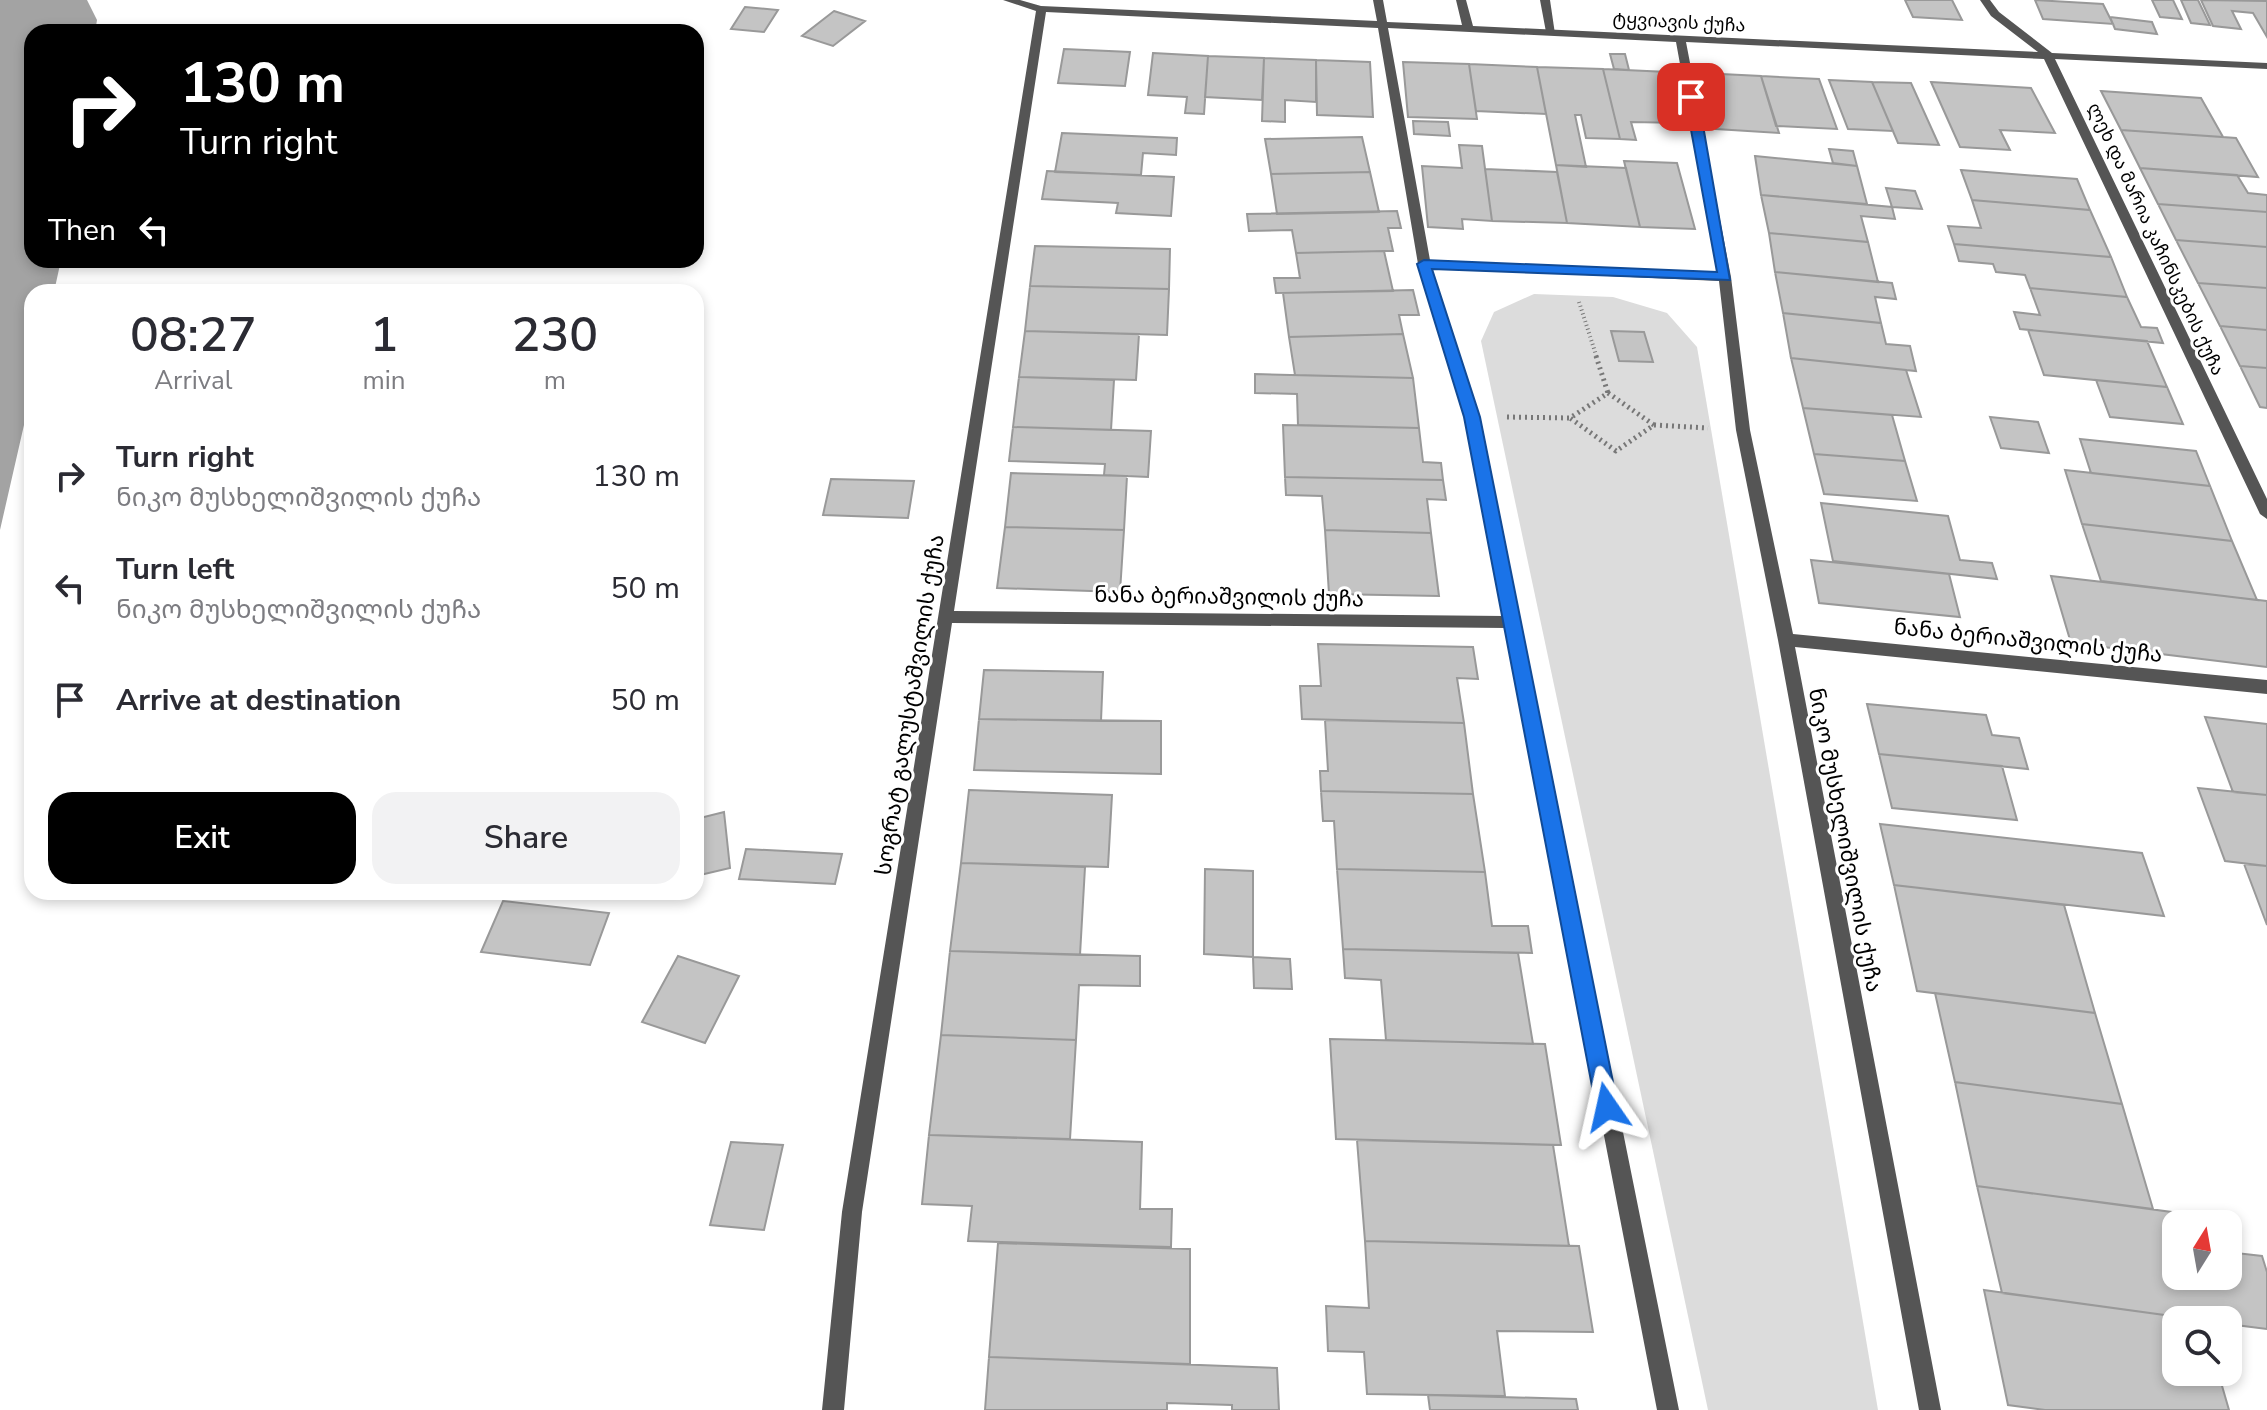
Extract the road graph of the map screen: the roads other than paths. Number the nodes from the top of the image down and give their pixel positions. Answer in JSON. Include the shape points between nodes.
{"nodes":[{"id":1,"x":1008,"y":0,"type":"edge"},
{"id":2,"x":1378,"y":0,"type":"edge"},
{"id":3,"x":1461,"y":0,"type":"edge"},
{"id":4,"x":1545,"y":0,"type":"edge"},
{"id":5,"x":1985,"y":0,"type":"edge"},
{"id":6,"x":1041,"y":9,"type":"junction"},
{"id":7,"x":1382,"y":24,"type":"junction"},
{"id":8,"x":1468,"y":28,"type":"junction"},
{"id":9,"x":1551,"y":32,"type":"junction"},
{"id":10,"x":1680,"y":37,"type":"junction"},
{"id":11,"x":2048,"y":55,"type":"junction"},
{"id":12,"x":2267,"y":66,"type":"edge"},
{"id":13,"x":1424,"y":264,"type":"junction"},
{"id":14,"x":1725,"y":277,"type":"junction"},
{"id":15,"x":2267,"y":514,"type":"edge"},
{"id":16,"x":947,"y":617,"type":"junction"},
{"id":17,"x":1511,"y":622,"type":"junction"},
{"id":18,"x":1786,"y":640,"type":"junction"},
{"id":19,"x":2267,"y":687,"type":"edge"},
{"id":20,"x":833,"y":1410,"type":"edge"},
{"id":21,"x":1668,"y":1410,"type":"edge"},
{"id":22,"x":1930,"y":1410,"type":"edge"}],
"edges":[{"from":1,"to":6,"type":"street","name":"ტყვიავის ქუჩა"},
{"from":2,"to":7,"type":"street"},
{"from":3,"to":8,"type":"street"},
{"from":4,"to":9,"type":"street"},
{"from":5,"to":11,"type":"street","name":"ლეხ და მარია კაჩინსკების ქუჩა"},
{"from":6,"to":7,"type":"street","name":"ტყვიავის ქუჩა"},
{"from":6,"to":16,"type":"street","name":"სოგრატ გალუსტაშვილის ქუჩა"},
{"from":7,"to":8,"type":"street","name":"ტყვიავის ქუჩა"},
{"from":7,"to":13,"type":"street"},
{"from":8,"to":9,"type":"street","name":"ტყვიავის ქუჩა"},
{"from":9,"to":10,"type":"street","name":"ტყვიავის ქუჩა"},
{"from":10,"to":11,"type":"street","name":"ტყვიავის ქუჩა"},
{"from":10,"to":14,"type":"street","name":"ნიკო მუსხელიშვილის ქუჩა"},
{"from":11,"to":12,"type":"street","name":"ტყვიავის ქუჩა"},
{"from":11,"to":15,"type":"street","name":"ლეხ და მარია კაჩინსკების ქუჩა"},
{"from":13,"to":14,"type":"street"},
{"from":13,"to":17,"type":"street","via":[[1472,417]]},
{"from":14,"to":18,"type":"street","name":"ნიკო მუსხელიშვილის ქუჩა","via":[[1743,430]]},
{"from":16,"to":17,"type":"street","name":"ნანა ბერიაშვილის ქუჩა"},
{"from":16,"to":20,"type":"street","name":"სოგრატ გალუსტაშვილის ქუჩა","via":[[852,1212]]},
{"from":17,"to":21,"type":"street"},
{"from":18,"to":19,"type":"street","name":"ნანა ბერიაშვილის ქუჩა"},
{"from":18,"to":22,"type":"street","name":"ნიკო მუსხელიშვილის ქუჩა"}]}
